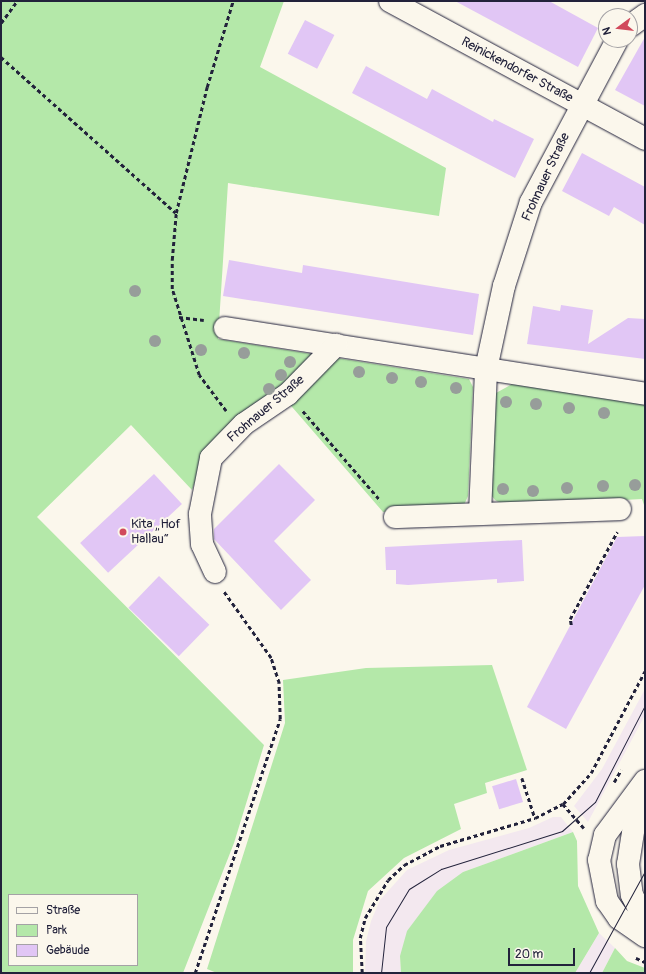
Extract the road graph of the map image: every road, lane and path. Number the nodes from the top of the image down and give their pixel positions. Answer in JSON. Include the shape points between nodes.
{"nodes":[{"id":1,"x":18,"y":1,"type":"edge"},
{"id":2,"x":233,"y":1,"type":"edge"},
{"id":3,"x":390,"y":1,"type":"edge"},
{"id":4,"x":1,"y":23,"type":"edge"},
{"id":5,"x":612,"y":48,"type":"edge"},
{"id":6,"x":1,"y":57,"type":"edge"},
{"id":7,"x":581,"y":104,"type":"junction"},
{"id":8,"x":645,"y":139,"type":"edge"},
{"id":9,"x":176,"y":213,"type":"junction"},
{"id":10,"x":225,"y":328,"type":"dead end"},
{"id":11,"x":336,"y":345,"type":"junction"},
{"id":12,"x":486,"y":369,"type":"junction"},
{"id":13,"x":288,"y":394,"type":"junction"},
{"id":14,"x":645,"y":394,"type":"edge"},
{"id":15,"x":244,"y":424,"type":"junction"},
{"id":16,"x":480,"y":514,"type":"junction"},
{"id":17,"x":395,"y":517,"type":"joint"},
{"id":18,"x":620,"y":519,"type":"joint"},
{"id":19,"x":215,"y":572,"type":"joint"},
{"id":20,"x":571,"y":625,"type":"dead end"},
{"id":21,"x":645,"y":671,"type":"edge"},
{"id":22,"x":522,"y":778,"type":"dead end"},
{"id":23,"x":643,"y":785,"type":"edge"},
{"id":24,"x":563,"y":804,"type":"junction"},
{"id":25,"x":535,"y":818,"type":"junction"},
{"id":26,"x":588,"y":832,"type":"dead end"},
{"id":27,"x":645,"y":921,"type":"edge"},
{"id":28,"x":645,"y":936,"type":"edge"},
{"id":29,"x":195,"y":973,"type":"edge"},
{"id":30,"x":362,"y":973,"type":"edge"}],
"edges":[{"from":1,"to":4,"type":"path"},
{"from":2,"to":9,"type":"path","via":[[207,87]]},
{"from":3,"to":7,"type":"street","name":"Reinickendorfer Straße"},
{"from":5,"to":7,"type":"street","name":"Frohnauer Straße"},
{"from":6,"to":9,"type":"path"},
{"from":7,"to":8,"type":"street","name":"Reinickendorfer Straße"},
{"from":7,"to":12,"type":"street","name":"Frohnauer Straße","via":[[531,202],[517,241]]},
{"from":9,"to":15,"type":"path","via":[[172,289],[179,316],[199,375],[230,415]]},
{"from":10,"to":11,"type":"street"},
{"from":11,"to":12,"type":"street"},
{"from":11,"to":13,"type":"street","name":"Frohnauer Straße"},
{"from":12,"to":14,"type":"street"},
{"from":12,"to":16,"type":"street","name":"Frohnauer Straße"},
{"from":13,"to":15,"type":"street","name":"Frohnauer Straße"},
{"from":13,"to":17,"type":"path"},
{"from":15,"to":19,"type":"street","name":"Frohnauer Straße","via":[[211,458],[200,514],[202,544]]},
{"from":16,"to":17,"type":"street"},
{"from":16,"to":18,"type":"street"},
{"from":18,"to":20,"type":"path","via":[[570,619]]},
{"from":19,"to":29,"type":"path","via":[[227,597],[271,658],[279,683],[280,719]]},
{"from":21,"to":24,"type":"path","via":[[592,772]]},
{"from":22,"to":25,"type":"path"},
{"from":23,"to":27,"type":"street","via":[[628,864],[632,895]]},
{"from":23,"to":28,"type":"street","via":[[605,835],[599,860],[607,901],[619,918]]},
{"from":24,"to":25,"type":"path"},
{"from":24,"to":26,"type":"path"},
{"from":25,"to":30,"type":"path","via":[[440,846],[404,865],[376,896],[365,918],[360,938]]}]}
